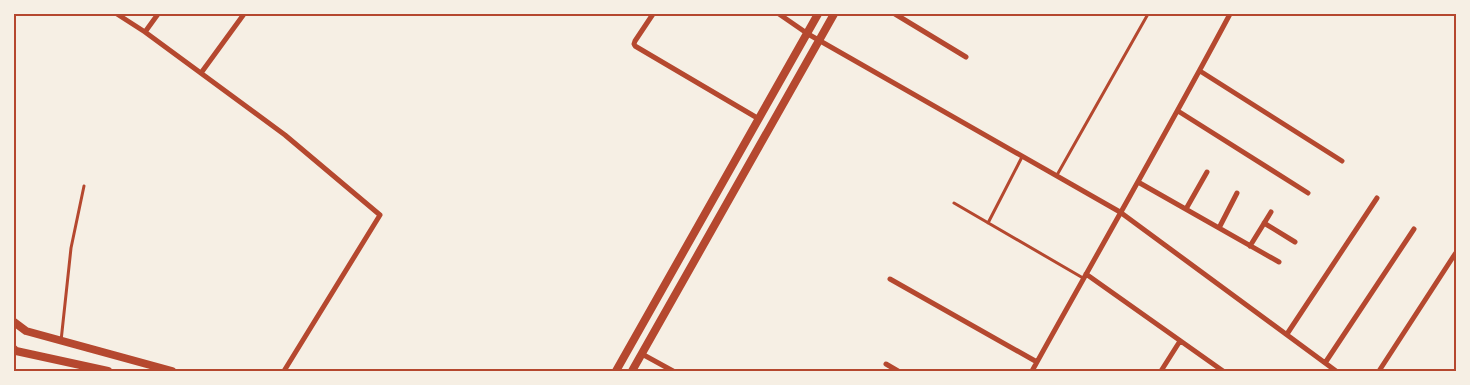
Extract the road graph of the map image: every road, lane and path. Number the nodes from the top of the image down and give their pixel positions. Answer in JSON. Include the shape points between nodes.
{"nodes":[{"id":1,"x":118,"y":14,"type":"edge"},
{"id":2,"x":158,"y":14,"type":"edge"},
{"id":3,"x":244,"y":14,"type":"edge"},
{"id":4,"x":653,"y":14,"type":"edge"},
{"id":5,"x":779,"y":14,"type":"edge"},
{"id":6,"x":818,"y":14,"type":"edge"},
{"id":7,"x":834,"y":14,"type":"edge"},
{"id":8,"x":895,"y":14,"type":"edge"},
{"id":9,"x":1148,"y":14,"type":"edge"},
{"id":10,"x":1230,"y":14,"type":"edge"},
{"id":11,"x":145,"y":32,"type":"junction"},
{"id":12,"x":808,"y":34,"type":"junction"},
{"id":13,"x":820,"y":41,"type":"junction"},
{"id":14,"x":966,"y":57,"type":"dead end"},
{"id":15,"x":1200,"y":71,"type":"junction"},
{"id":16,"x":201,"y":73,"type":"junction"},
{"id":17,"x":1178,"y":111,"type":"junction"},
{"id":18,"x":760,"y":119,"type":"junction"},
{"id":19,"x":1022,"y":156,"type":"junction"},
{"id":20,"x":1342,"y":161,"type":"dead end"},
{"id":21,"x":1207,"y":172,"type":"dead end"},
{"id":22,"x":1058,"y":175,"type":"junction"},
{"id":23,"x":1138,"y":182,"type":"junction"},
{"id":24,"x":84,"y":186,"type":"dead end"},
{"id":25,"x":1308,"y":193,"type":"dead end"},
{"id":26,"x":1237,"y":194,"type":"dead end"},
{"id":27,"x":1377,"y":198,"type":"dead end"},
{"id":28,"x":954,"y":203,"type":"dead end"},
{"id":29,"x":1186,"y":209,"type":"junction"},
{"id":30,"x":1120,"y":212,"type":"junction"},
{"id":31,"x":1270,"y":212,"type":"dead end"},
{"id":32,"x":988,"y":223,"type":"junction"},
{"id":33,"x":1264,"y":223,"type":"junction"},
{"id":34,"x":1219,"y":228,"type":"junction"},
{"id":35,"x":1414,"y":229,"type":"dead end"},
{"id":36,"x":1295,"y":242,"type":"dead end"},
{"id":37,"x":1250,"y":246,"type":"junction"},
{"id":38,"x":1455,"y":254,"type":"edge"},
{"id":39,"x":1279,"y":262,"type":"dead end"},
{"id":40,"x":1085,"y":276,"type":"junction"},
{"id":41,"x":890,"y":279,"type":"dead end"},
{"id":42,"x":14,"y":322,"type":"edge"},
{"id":43,"x":1287,"y":334,"type":"junction"},
{"id":44,"x":60,"y":341,"type":"junction"},
{"id":45,"x":1180,"y":341,"type":"junction"},
{"id":46,"x":14,"y":349,"type":"edge"},
{"id":47,"x":642,"y":354,"type":"junction"},
{"id":48,"x":1037,"y":362,"type":"junction"},
{"id":49,"x":1325,"y":363,"type":"junction"},
{"id":50,"x":886,"y":364,"type":"dead end"},
{"id":51,"x":1216,"y":369,"type":"edge"},
{"id":52,"x":108,"y":371,"type":"edge"},
{"id":53,"x":172,"y":371,"type":"edge"},
{"id":54,"x":284,"y":371,"type":"edge"},
{"id":55,"x":616,"y":371,"type":"edge"},
{"id":56,"x":632,"y":371,"type":"edge"},
{"id":57,"x":673,"y":371,"type":"edge"},
{"id":58,"x":898,"y":371,"type":"edge"},
{"id":59,"x":1032,"y":371,"type":"edge"},
{"id":60,"x":1161,"y":371,"type":"edge"},
{"id":61,"x":1223,"y":371,"type":"edge"},
{"id":62,"x":1336,"y":371,"type":"edge"},
{"id":63,"x":1379,"y":371,"type":"edge"}],
"edges":[{"from":1,"to":11,"type":"street"},
{"from":2,"to":11,"type":"street"},
{"from":3,"to":16,"type":"street"},
{"from":4,"to":18,"type":"street","via":[[635,46]]},
{"from":5,"to":12,"type":"street"},
{"from":6,"to":12,"type":"street"},
{"from":7,"to":13,"type":"street"},
{"from":8,"to":14,"type":"street"},
{"from":9,"to":22,"type":"lane"},
{"from":10,"to":15,"type":"street"},
{"from":11,"to":16,"type":"street"},
{"from":12,"to":13,"type":"street"},
{"from":12,"to":18,"type":"street"},
{"from":13,"to":19,"type":"street"},
{"from":13,"to":47,"type":"street"},
{"from":15,"to":17,"type":"street"},
{"from":15,"to":20,"type":"street"},
{"from":16,"to":54,"type":"street","via":[[285,136],[380,215]]},
{"from":17,"to":23,"type":"street"},
{"from":17,"to":25,"type":"street"},
{"from":18,"to":55,"type":"street"},
{"from":19,"to":22,"type":"street"},
{"from":19,"to":32,"type":"lane"},
{"from":21,"to":29,"type":"street"},
{"from":22,"to":30,"type":"street"},
{"from":23,"to":29,"type":"street"},
{"from":23,"to":30,"type":"street"},
{"from":24,"to":44,"type":"lane","via":[[71,248]]},
{"from":26,"to":34,"type":"street"},
{"from":27,"to":43,"type":"street"},
{"from":28,"to":32,"type":"lane"},
{"from":29,"to":34,"type":"street"},
{"from":30,"to":40,"type":"street"},
{"from":30,"to":43,"type":"street"},
{"from":31,"to":33,"type":"street"},
{"from":32,"to":40,"type":"lane"},
{"from":33,"to":36,"type":"street"},
{"from":33,"to":37,"type":"street"},
{"from":34,"to":37,"type":"street"},
{"from":35,"to":49,"type":"street"},
{"from":37,"to":39,"type":"street"},
{"from":38,"to":63,"type":"street"},
{"from":40,"to":45,"type":"street"},
{"from":40,"to":48,"type":"street"},
{"from":41,"to":48,"type":"street"},
{"from":42,"to":44,"type":"street","via":[[26,331]]},
{"from":43,"to":49,"type":"street"},
{"from":44,"to":53,"type":"street"},
{"from":45,"to":51,"type":"street"},
{"from":45,"to":60,"type":"street"},
{"from":46,"to":52,"type":"street"},
{"from":47,"to":56,"type":"street"},
{"from":47,"to":57,"type":"street"},
{"from":48,"to":59,"type":"street"},
{"from":49,"to":62,"type":"street"},
{"from":50,"to":58,"type":"street"},
{"from":51,"to":61,"type":"street"}]}
